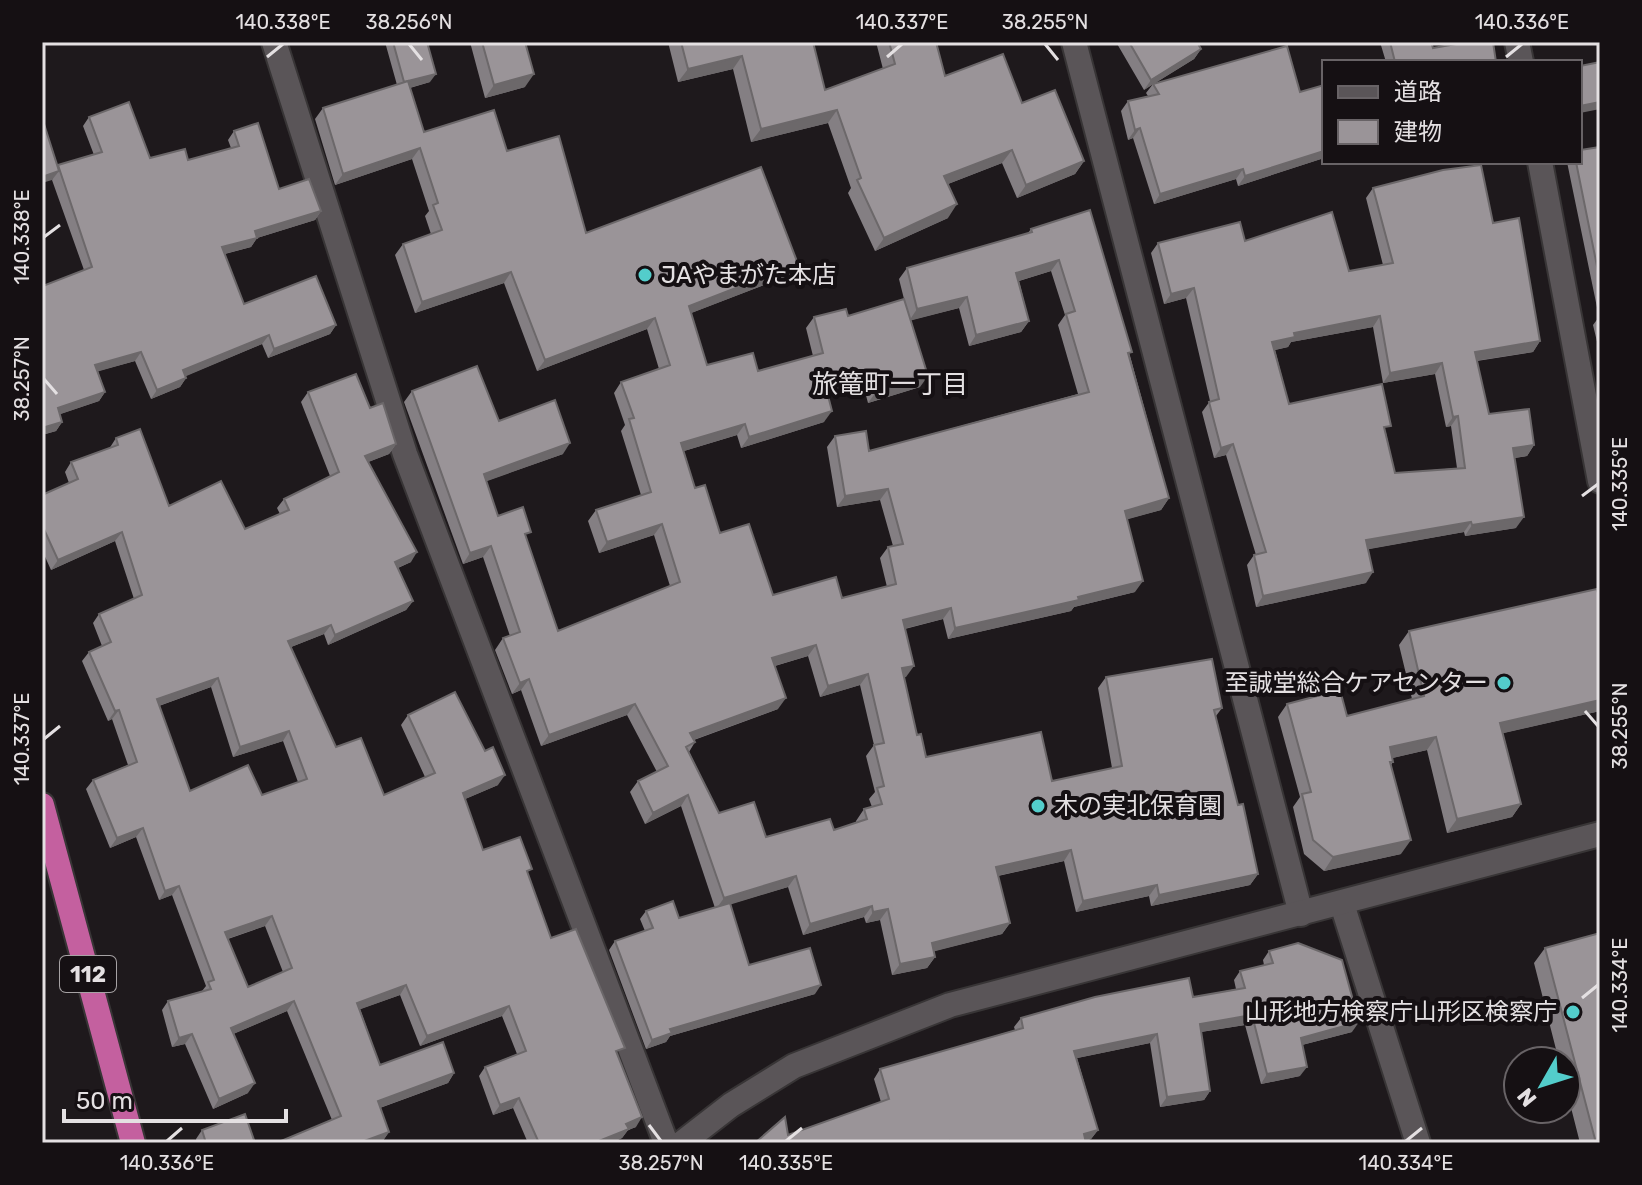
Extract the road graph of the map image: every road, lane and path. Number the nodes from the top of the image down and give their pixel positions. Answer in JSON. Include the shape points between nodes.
{"nodes":[{"id":1,"x":274,"y":42,"type":"edge"},
{"id":2,"x":1074,"y":42,"type":"edge"},
{"id":3,"x":1540,"y":164,"type":"edge"},
{"id":4,"x":1600,"y":481,"type":"edge"},
{"id":5,"x":42,"y":805,"type":"edge"},
{"id":6,"x":1600,"y":834,"type":"edge"},
{"id":7,"x":1342,"y":904,"type":"junction"},
{"id":8,"x":1301,"y":914,"type":"junction"},
{"id":9,"x":133,"y":1143,"type":"edge"},
{"id":10,"x":666,"y":1143,"type":"edge"},
{"id":11,"x":682,"y":1143,"type":"edge"},
{"id":12,"x":1418,"y":1143,"type":"edge"}],
"edges":[{"from":1,"to":10,"type":"street","via":[[405,454]]},
{"from":2,"to":8,"type":"street"},
{"from":3,"to":4,"type":"street"},
{"from":5,"to":9,"type":"highway","number":"112"},
{"from":6,"to":7,"type":"street"},
{"from":7,"to":8,"type":"street"},
{"from":7,"to":12,"type":"street"},
{"from":8,"to":11,"type":"street","via":[[950,1005],[794,1066]]}]}
